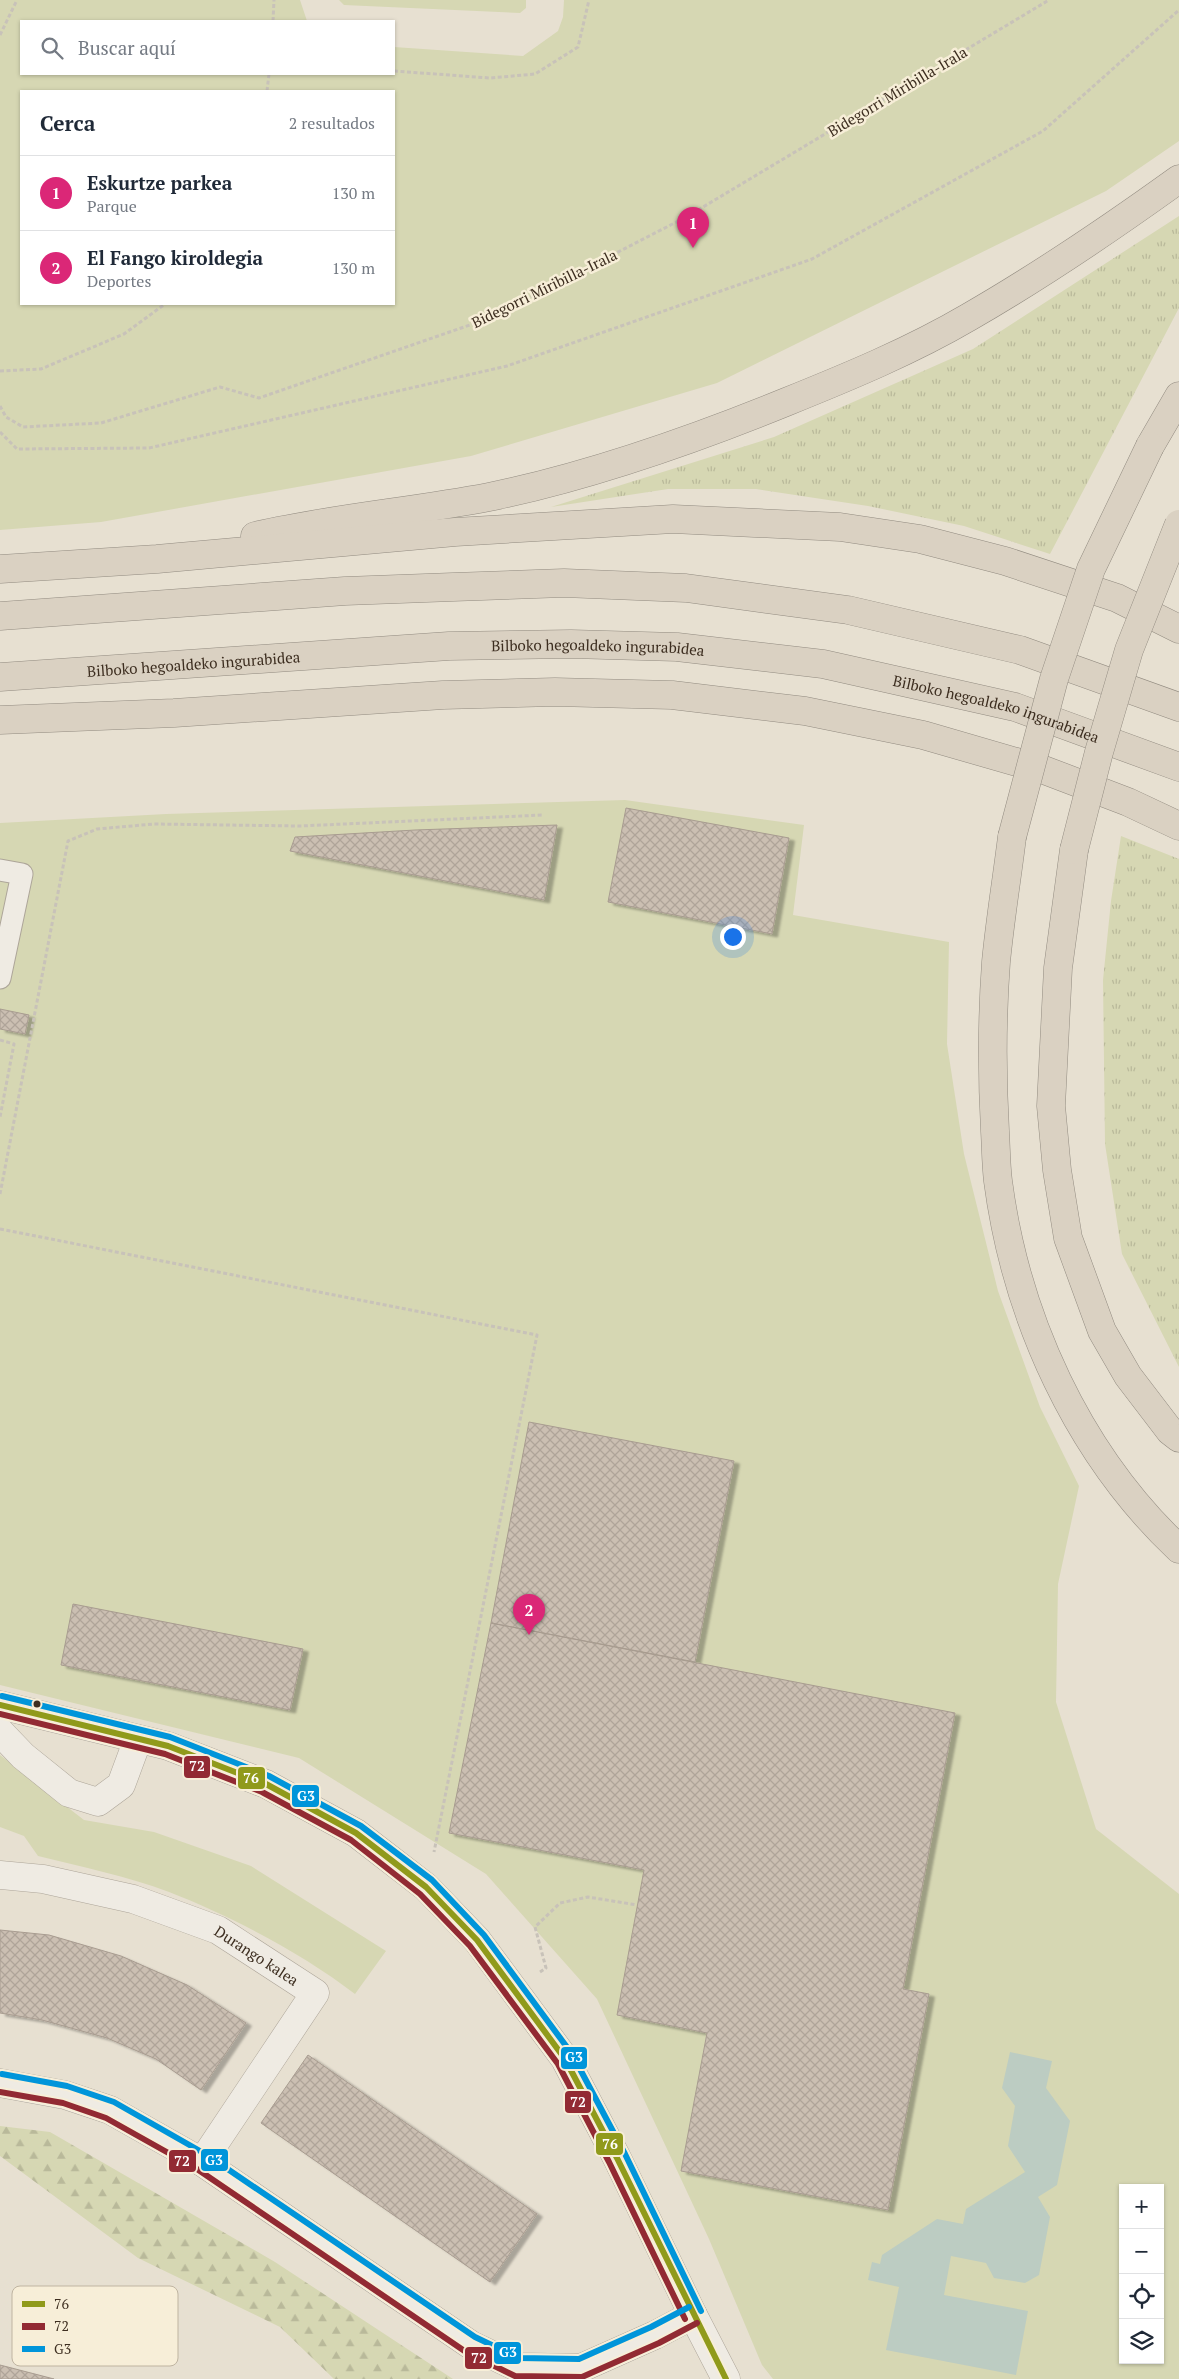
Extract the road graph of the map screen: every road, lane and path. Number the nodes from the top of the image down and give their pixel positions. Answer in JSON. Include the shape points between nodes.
{"nodes":[{"id":1,"x":17,"y":0,"type":"edge"},
{"id":2,"x":274,"y":0,"type":"edge"},
{"id":3,"x":589,"y":0,"type":"edge"},
{"id":4,"x":1049,"y":0,"type":"edge"},
{"id":5,"x":1179,"y":10,"type":"edge"},
{"id":6,"x":273,"y":20,"type":"edge"},
{"id":7,"x":0,"y":35,"type":"edge"},
{"id":8,"x":395,"y":71,"type":"edge"},
{"id":9,"x":269,"y":75,"type":"edge"},
{"id":10,"x":267,"y":90,"type":"edge"},
{"id":11,"x":1179,"y":179,"type":"edge"},
{"id":12,"x":164,"y":305,"type":"edge"},
{"id":13,"x":0,"y":372,"type":"edge"},
{"id":14,"x":1179,"y":396,"type":"edge"},
{"id":15,"x":0,"y":406,"type":"edge"},
{"id":16,"x":0,"y":432,"type":"edge"},
{"id":17,"x":1179,"y":524,"type":"edge"},
{"id":18,"x":157,"y":560,"type":"junction"},
{"id":19,"x":0,"y":569,"type":"edge"},
{"id":20,"x":0,"y":616,"type":"edge"},
{"id":21,"x":1179,"y":630,"type":"edge"},
{"id":22,"x":0,"y":677,"type":"edge"},
{"id":23,"x":1179,"y":707,"type":"edge"},
{"id":24,"x":0,"y":720,"type":"edge"},
{"id":25,"x":1179,"y":767,"type":"edge"},
{"id":26,"x":543,"y":815,"type":"dead end"},
{"id":27,"x":1179,"y":826,"type":"edge"},
{"id":28,"x":0,"y":870,"type":"edge"},
{"id":29,"x":0,"y":978,"type":"edge"},
{"id":30,"x":0,"y":1040,"type":"edge"},
{"id":31,"x":0,"y":1117,"type":"edge"},
{"id":32,"x":0,"y":1194,"type":"edge"},
{"id":33,"x":0,"y":1230,"type":"edge"},
{"id":34,"x":1179,"y":1438,"type":"edge"},
{"id":35,"x":1179,"y":1550,"type":"edge"},
{"id":36,"x":0,"y":1705,"type":"edge"},
{"id":37,"x":0,"y":1732,"type":"edge"},
{"id":38,"x":138,"y":1739,"type":"junction"},
{"id":39,"x":0,"y":1875,"type":"edge"},
{"id":40,"x":426,"y":1887,"type":"junction"},
{"id":41,"x":637,"y":1905,"type":"dead end"},
{"id":42,"x":516,"y":1990,"type":"junction"},
{"id":43,"x":0,"y":2084,"type":"edge"},
{"id":44,"x":202,"y":2162,"type":"junction"},
{"id":45,"x":693,"y":2315,"type":"junction"},
{"id":46,"x":726,"y":2379,"type":"edge"}],
"edges":[{"from":1,"to":7,"type":"path"},
{"from":2,"to":6,"type":"path"},
{"from":3,"to":8,"type":"path","via":[[578,47],[535,74],[490,78]]},
{"from":4,"to":15,"type":"path","name":"Bidegorri Miribilla-Irala","via":[[688,216],[490,318],[259,398],[220,387],[101,423],[23,427],[6,417]]},
{"from":5,"to":16,"type":"path","via":[[1043,131],[812,259],[507,366],[148,448],[17,449]]},
{"from":9,"to":10,"type":"path"},
{"from":11,"to":18,"type":"highway","via":[[1094,240],[967,318],[858,372],[699,437],[593,470],[489,496],[297,526]]},
{"from":12,"to":13,"type":"path","via":[[124,334],[41,369]]},
{"from":14,"to":35,"type":"highway","bridge":true,"via":[[1150,446],[1091,569],[1054,679],[1012,837],[996,963],[993,1095],[998,1181],[1016,1273],[1035,1332],[1065,1396],[1094,1446],[1127,1492]]},
{"from":17,"to":34,"type":"highway","bridge":true,"via":[[1130,650],[1074,850],[1058,968],[1051,1106],[1068,1238],[1102,1331],[1128,1376],[1170,1431]]},
{"from":18,"to":19,"type":"highway"},
{"from":18,"to":21,"type":"highway","via":[[455,532],[673,519],[840,528],[920,539],[1005,561],[1117,598]]},
{"from":20,"to":23,"type":"highway","via":[[453,587],[564,583],[686,588],[848,610],[1020,650]]},
{"from":22,"to":25,"type":"highway","name":"Bilboko hegoaldeko ingurabidea","via":[[449,646],[571,644],[677,647],[823,664],[1015,708]]},
{"from":24,"to":27,"type":"highway","via":[[174,713],[443,695],[555,692],[672,695],[805,711],[923,735],[1044,770],[1128,802]]},
{"from":26,"to":32,"type":"path","via":[[300,826],[154,824],[97,829],[68,842]]},
{"from":28,"to":29,"type":"lane","via":[[22,874]]},
{"from":30,"to":31,"type":"path","via":[[14,1044]]},
{"from":33,"to":40,"type":"path","via":[[537,1335]]},
{"from":36,"to":38,"type":"street"},
{"from":37,"to":38,"type":"street","via":[[23,1756],[69,1793],[98,1802],[121,1785]]},
{"from":38,"to":40,"type":"street","via":[[168,1746],[266,1784],[356,1833]]},
{"from":39,"to":44,"type":"street","name":"Durango kalea","via":[[43,1879],[133,1898],[218,1930],[315,1993]]},
{"from":40,"to":42,"type":"street","via":[[477,1940]]},
{"from":41,"to":42,"type":"path","via":[[588,1897],[560,1903],[536,1927],[546,1968]]},
{"from":42,"to":45,"type":"street","via":[[565,2059]]},
{"from":43,"to":44,"type":"street","via":[[65,2094],[110,2110]]},
{"from":44,"to":45,"type":"street","via":[[471,2345],[517,2367],[581,2368]]},
{"from":45,"to":46,"type":"street"}]}
